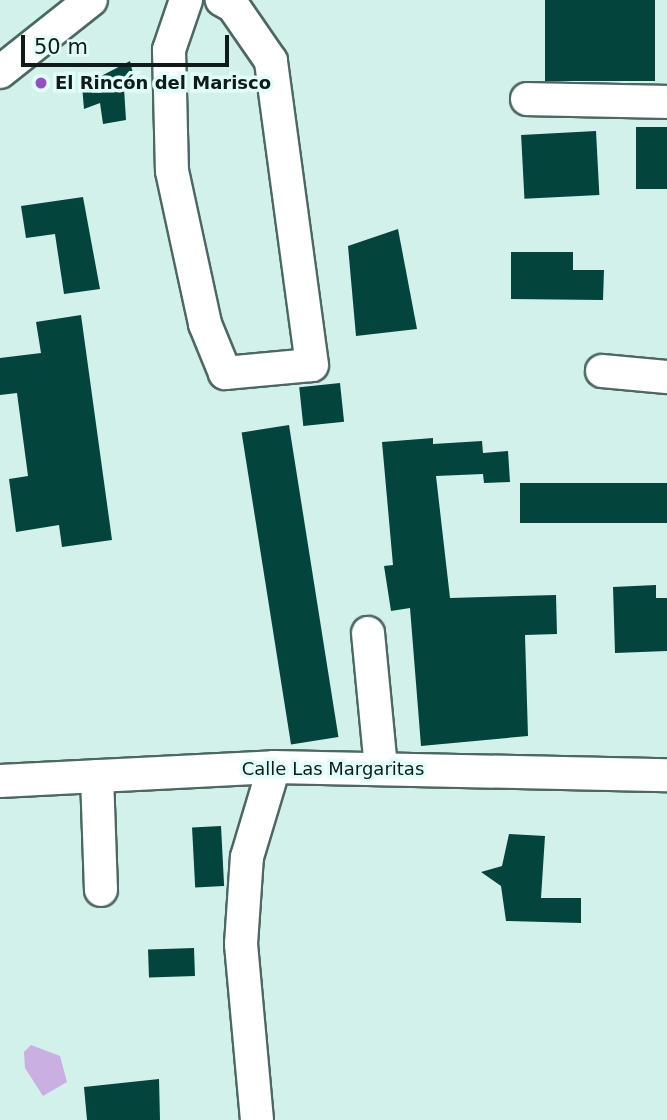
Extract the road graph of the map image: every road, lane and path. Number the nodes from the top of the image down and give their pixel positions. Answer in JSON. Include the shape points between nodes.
{"nodes":[{"id":1,"x":91,"y":0,"type":"edge"},
{"id":2,"x":186,"y":0,"type":"edge"},
{"id":3,"x":222,"y":0,"type":"edge"},
{"id":4,"x":0,"y":72,"type":"edge"},
{"id":5,"x":527,"y":99,"type":"dead end"},
{"id":6,"x":667,"y":102,"type":"edge"},
{"id":7,"x":602,"y":371,"type":"dead end"},
{"id":8,"x":667,"y":377,"type":"edge"},
{"id":9,"x":368,"y":633,"type":"dead end"},
{"id":10,"x":274,"y":767,"type":"junction"},
{"id":11,"x":381,"y":767,"type":"junction"},
{"id":12,"x":667,"y":775,"type":"edge"},
{"id":13,"x":97,"y":776,"type":"junction"},
{"id":14,"x":0,"y":781,"type":"edge"},
{"id":15,"x":101,"y":890,"type":"dead end"},
{"id":16,"x":257,"y":1120,"type":"edge"}],
"edges":[{"from":1,"to":4,"type":"street"},
{"from":2,"to":3,"type":"street","via":[[169,50],[172,171],[205,324],[225,373],[312,365],[271,61],[233,6]]},
{"from":5,"to":6,"type":"street"},
{"from":7,"to":8,"type":"street"},
{"from":9,"to":11,"type":"street"},
{"from":10,"to":11,"type":"street","name":"Calle Las Margaritas"},
{"from":10,"to":13,"type":"street","name":"Calle Las Margaritas"},
{"from":10,"to":16,"type":"street","via":[[247,857],[241,944]]},
{"from":11,"to":12,"type":"street","name":"Calle Las Margaritas"},
{"from":13,"to":14,"type":"street","name":"Calle Las Margaritas"},
{"from":13,"to":15,"type":"street"}]}
